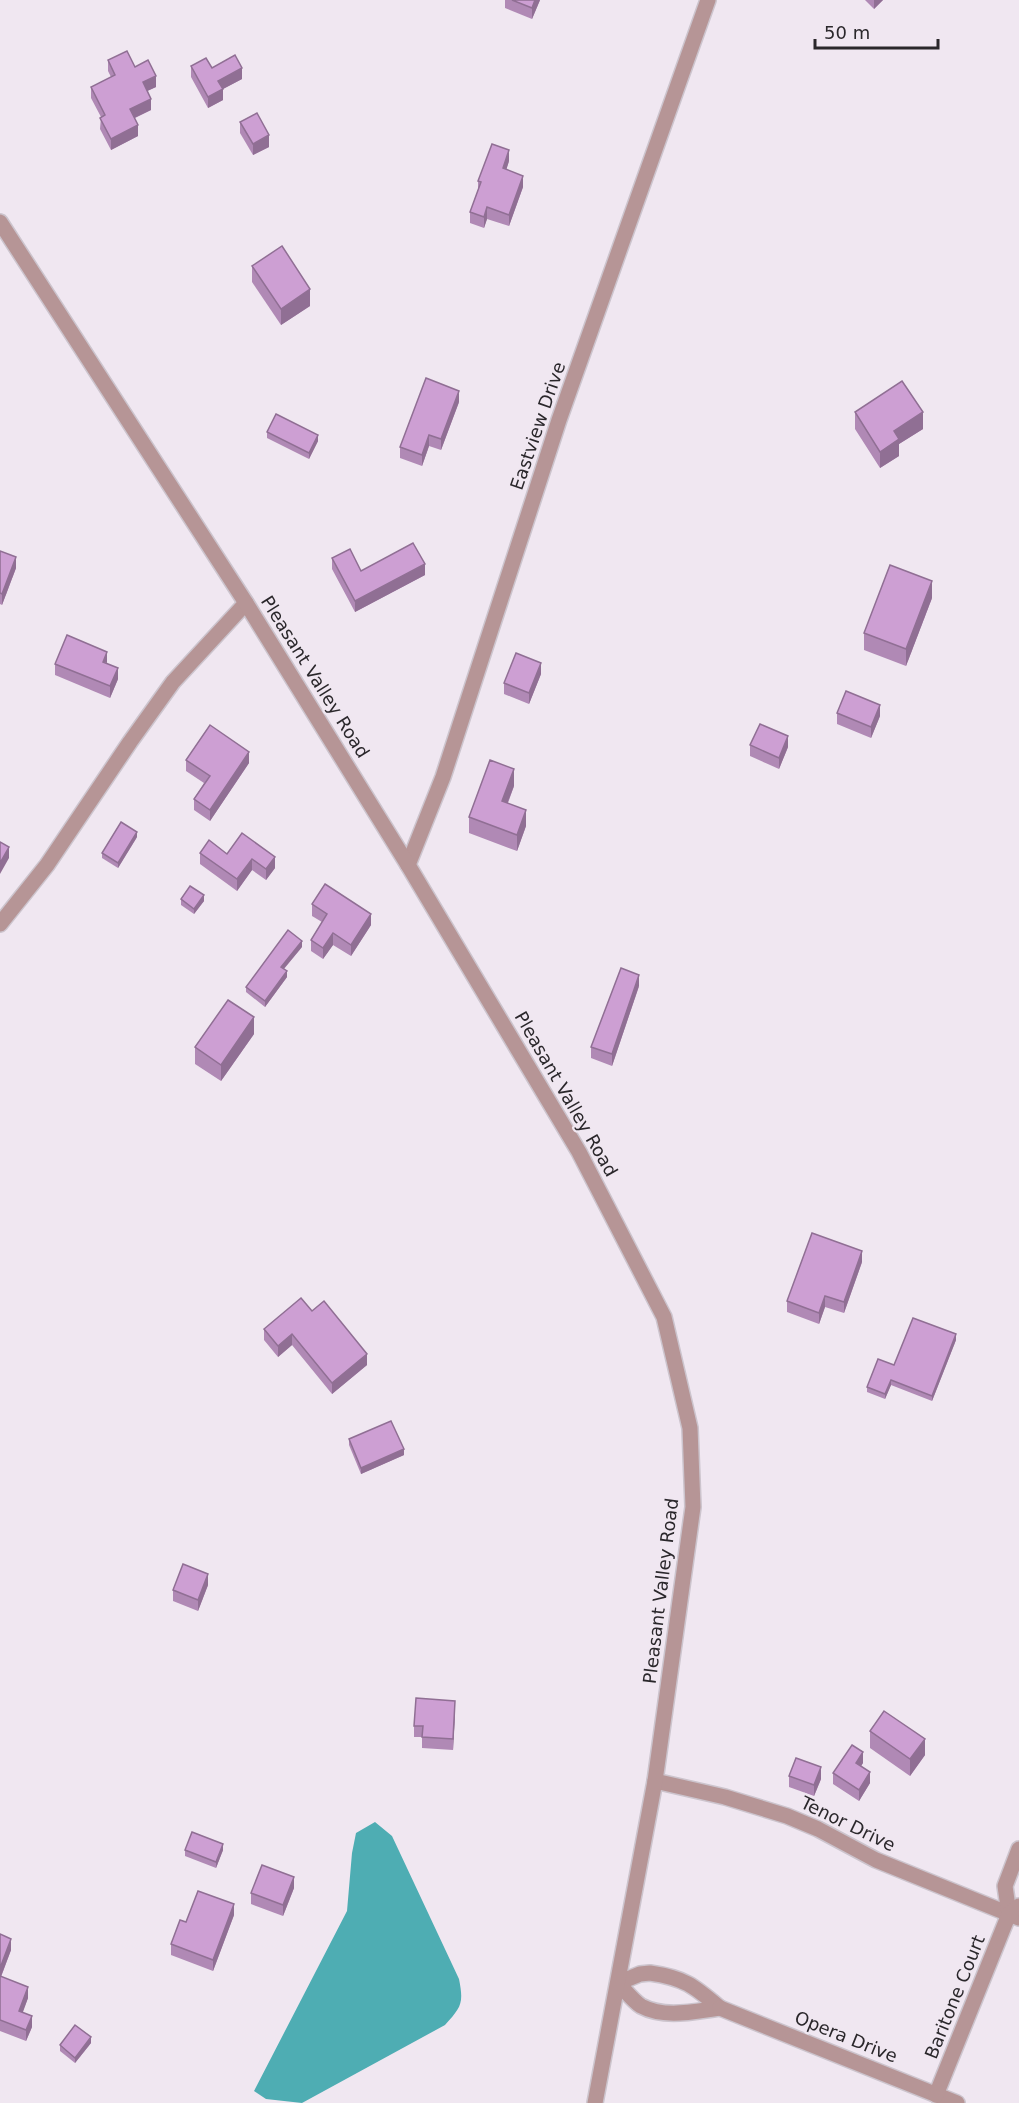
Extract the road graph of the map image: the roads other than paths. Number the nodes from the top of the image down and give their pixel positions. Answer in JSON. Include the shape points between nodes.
{"nodes":[{"id":1,"x":708,"y":0,"type":"edge"},
{"id":2,"x":0,"y":222,"type":"edge"},
{"id":3,"x":246,"y":603,"type":"junction"},
{"id":4,"x":408,"y":865,"type":"junction"},
{"id":5,"x":0,"y":924,"type":"edge"},
{"id":6,"x":655,"y":1781,"type":"junction"},
{"id":7,"x":1019,"y":1849,"type":"edge"},
{"id":8,"x":1016,"y":1913,"type":"edge"},
{"id":9,"x":618,"y":1983,"type":"junction"},
{"id":10,"x":720,"y":2008,"type":"junction"},
{"id":11,"x":936,"y":2095,"type":"junction"},
{"id":12,"x":595,"y":2103,"type":"edge"},
{"id":13,"x":957,"y":2103,"type":"edge"}],
"edges":[{"from":1,"to":4,"type":"street","name":"Eastview Drive","via":[[559,420],[443,777]]},
{"from":2,"to":3,"type":"street","name":"Pleasant Valley Road"},
{"from":3,"to":4,"type":"street","name":"Pleasant Valley Road"},
{"from":3,"to":5,"type":"street","via":[[173,682],[47,866]]},
{"from":4,"to":6,"type":"street","name":"Pleasant Valley Road","via":[[579,1152],[664,1317],[690,1428],[693,1507]]},
{"from":6,"to":8,"type":"street","name":"Tenor Drive","via":[[787,1816],[876,1860]]},
{"from":6,"to":9,"type":"street","name":"Pleasant Valley Road"},
{"from":7,"to":8,"type":"street","name":"Baritone Court","via":[[1005,1886]]},
{"from":8,"to":11,"type":"street","name":"Baritone Court"},
{"from":9,"to":10,"type":"street","name":"Opera Drive","via":[[633,1999],[651,2009],[684,2013]]},
{"from":9,"to":10,"type":"street","name":"Opera Drive","via":[[640,1974],[671,1976],[691,1985]]},
{"from":9,"to":12,"type":"street","name":"Pleasant Valley Road"},
{"from":10,"to":11,"type":"street","name":"Opera Drive"},
{"from":11,"to":13,"type":"street","name":"Opera Drive"}]}
